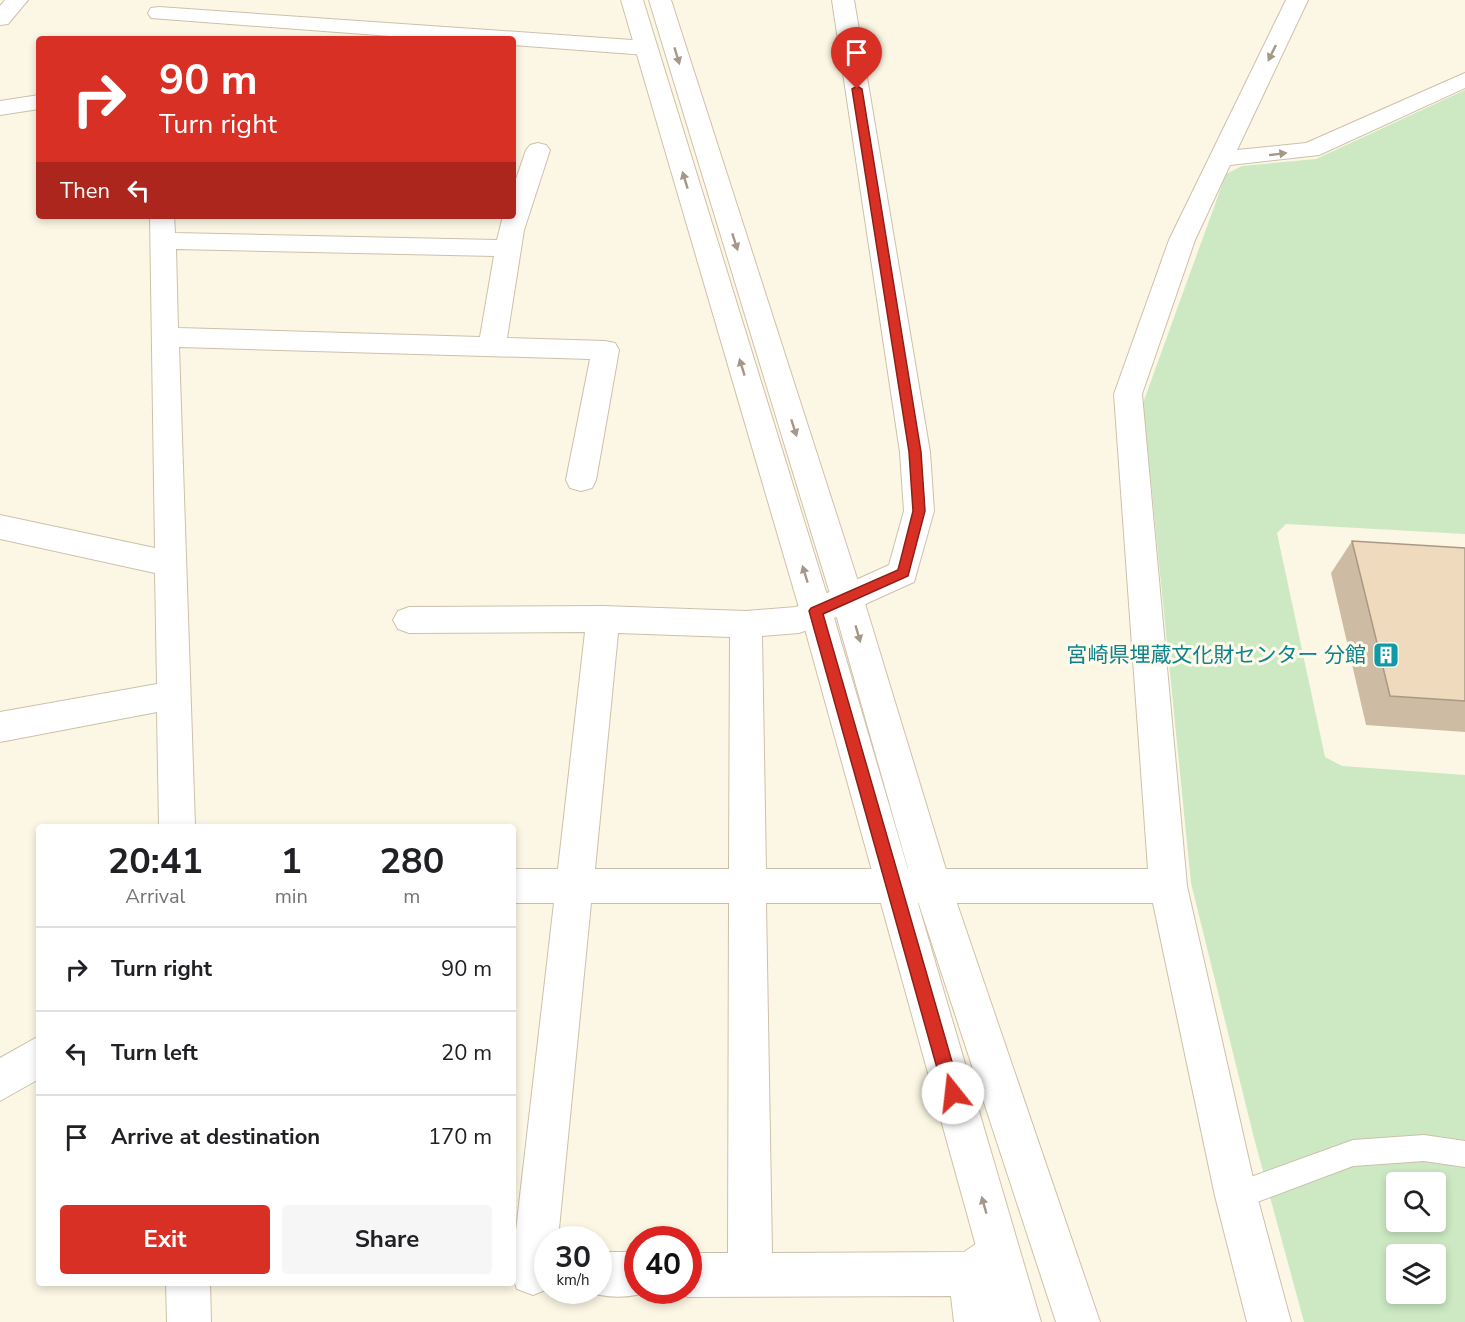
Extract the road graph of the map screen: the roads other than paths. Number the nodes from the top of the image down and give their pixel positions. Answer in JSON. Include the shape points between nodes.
{"nodes":[{"id":1,"x":17,"y":0,"type":"edge"},
{"id":2,"x":632,"y":0,"type":"edge"},
{"id":3,"x":660,"y":0,"type":"edge"},
{"id":4,"x":843,"y":0,"type":"edge"},
{"id":5,"x":1297,"y":0,"type":"edge"},
{"id":6,"x":159,"y":14,"type":"edge"},
{"id":7,"x":0,"y":19,"type":"edge"},
{"id":8,"x":474,"y":36,"type":"edge"},
{"id":9,"x":516,"y":39,"type":"edge"},
{"id":10,"x":646,"y":48,"type":"junction"},
{"id":11,"x":1465,"y":80,"type":"edge"},
{"id":12,"x":36,"y":102,"type":"edge"},
{"id":13,"x":0,"y":108,"type":"edge"},
{"id":14,"x":538,"y":150,"type":"dead end"},
{"id":15,"x":1219,"y":159,"type":"junction"},
{"id":16,"x":516,"y":218,"type":"edge"},
{"id":17,"x":516,"y":219,"type":"edge"},
{"id":18,"x":162,"y":229,"type":"edge"},
{"id":19,"x":508,"y":248,"type":"junction"},
{"id":20,"x":165,"y":337,"type":"junction"},
{"id":21,"x":492,"y":346,"type":"junction"},
{"id":22,"x":581,"y":480,"type":"dead end"},
{"id":23,"x":0,"y":527,"type":"edge"},
{"id":24,"x":170,"y":564,"type":"junction"},
{"id":25,"x":847,"y":597,"type":"junction"},
{"id":26,"x":816,"y":611,"type":"junction"},
{"id":27,"x":603,"y":619,"type":"junction"},
{"id":28,"x":410,"y":620,"type":"dead end"},
{"id":29,"x":746,"y":624,"type":"junction"},
{"id":30,"x":174,"y":695,"type":"junction"},
{"id":31,"x":0,"y":727,"type":"edge"},
{"id":32,"x":177,"y":824,"type":"edge"},
{"id":33,"x":516,"y":886,"type":"edge"},
{"id":34,"x":574,"y":886,"type":"junction"},
{"id":35,"x":748,"y":886,"type":"junction"},
{"id":36,"x":895,"y":886,"type":"junction"},
{"id":37,"x":932,"y":886,"type":"junction"},
{"id":38,"x":1168,"y":886,"type":"junction"},
{"id":39,"x":36,"y":1058,"type":"edge"},
{"id":40,"x":0,"y":1081,"type":"edge"},
{"id":41,"x":1465,"y":1154,"type":"edge"},
{"id":42,"x":1236,"y":1196,"type":"junction"},
{"id":43,"x":984,"y":1264,"type":"junction"},
{"id":44,"x":531,"y":1274,"type":"edge"},
{"id":45,"x":702,"y":1275,"type":"edge"},
{"id":46,"x":750,"y":1276,"type":"junction"},
{"id":47,"x":188,"y":1286,"type":"edge"},
{"id":48,"x":189,"y":1322,"type":"edge"},
{"id":49,"x":976,"y":1322,"type":"edge"},
{"id":50,"x":1019,"y":1322,"type":"edge"},
{"id":51,"x":1078,"y":1322,"type":"edge"},
{"id":52,"x":1269,"y":1322,"type":"edge"}],
"edges":[{"from":1,"to":7,"type":"street"},
{"from":2,"to":10,"type":"street"},
{"from":3,"to":25,"type":"street","one_way":true},
{"from":4,"to":25,"type":"street","via":[[915,452],[919,511],[903,573]]},
{"from":5,"to":15,"type":"street","one_way":true},
{"from":6,"to":8,"type":"street"},
{"from":9,"to":10,"type":"street"},
{"from":26,"to":10,"type":"street","one_way":true},
{"from":15,"to":11,"type":"street","one_way":true,"via":[[1311,150]]},
{"from":12,"to":13,"type":"street"},
{"from":14,"to":16,"type":"street"},
{"from":15,"to":38,"type":"street","via":[[1182,240],[1128,394]]},
{"from":17,"to":19,"type":"street"},
{"from":18,"to":19,"type":"street"},
{"from":18,"to":20,"type":"street"},
{"from":19,"to":21,"type":"street"},
{"from":20,"to":21,"type":"street"},
{"from":20,"to":24,"type":"street"},
{"from":21,"to":22,"type":"street","via":[[605,350]]},
{"from":23,"to":24,"type":"street"},
{"from":24,"to":30,"type":"street"},
{"from":25,"to":26,"type":"street"},
{"from":25,"to":37,"type":"street","one_way":true},
{"from":26,"to":29,"type":"street","via":[[799,620]]},
{"from":26,"to":36,"type":"street"},
{"from":27,"to":28,"type":"street"},
{"from":27,"to":29,"type":"street"},
{"from":27,"to":34,"type":"street"},
{"from":29,"to":35,"type":"street"},
{"from":30,"to":31,"type":"street"},
{"from":30,"to":32,"type":"street"},
{"from":33,"to":34,"type":"street"},
{"from":34,"to":35,"type":"street"},
{"from":34,"to":44,"type":"street"},
{"from":35,"to":36,"type":"street"},
{"from":35,"to":46,"type":"street"},
{"from":36,"to":37,"type":"street"},
{"from":43,"to":36,"type":"street","one_way":true},
{"from":37,"to":38,"type":"street"},
{"from":37,"to":51,"type":"street"},
{"from":38,"to":42,"type":"street"},
{"from":39,"to":40,"type":"street"},
{"from":41,"to":42,"type":"lane","via":[[1424,1148],[1353,1153]]},
{"from":42,"to":52,"type":"street"},
{"from":43,"to":46,"type":"street"},
{"from":43,"to":49,"type":"street"},
{"from":43,"to":50,"type":"street"},
{"from":45,"to":46,"type":"street"},
{"from":47,"to":48,"type":"street"}]}
